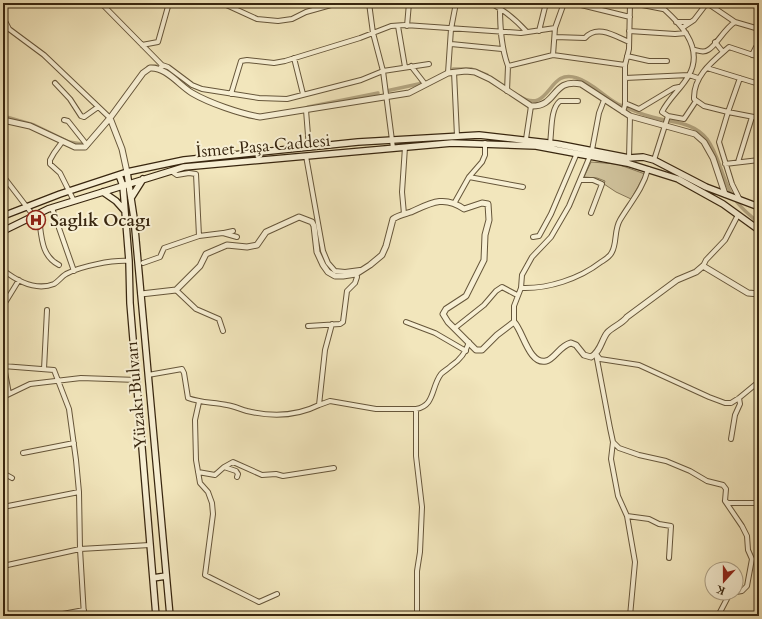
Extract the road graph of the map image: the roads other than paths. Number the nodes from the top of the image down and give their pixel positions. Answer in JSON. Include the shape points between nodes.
{"nodes":[{"id":1,"x":101,"y":3,"type":"edge"},
{"id":2,"x":169,"y":3,"type":"edge"},
{"id":3,"x":222,"y":3,"type":"edge"},
{"id":4,"x":338,"y":3,"type":"edge"},
{"id":5,"x":369,"y":3,"type":"edge"},
{"id":6,"x":409,"y":3,"type":"edge"},
{"id":7,"x":456,"y":3,"type":"edge"},
{"id":8,"x":490,"y":3,"type":"edge"},
{"id":9,"x":503,"y":3,"type":"edge"},
{"id":10,"x":546,"y":3,"type":"edge"},
{"id":11,"x":564,"y":3,"type":"edge"},
{"id":12,"x":573,"y":3,"type":"edge"},
{"id":13,"x":631,"y":3,"type":"edge"},
{"id":14,"x":658,"y":3,"type":"edge"},
{"id":15,"x":707,"y":3,"type":"edge"},
{"id":16,"x":500,"y":7,"type":"junction"},
{"id":17,"x":665,"y":9,"type":"junction"},
{"id":18,"x":3,"y":17,"type":"edge"},
{"id":19,"x":630,"y":18,"type":"junction"},
{"id":20,"x":676,"y":22,"type":"junction"},
{"id":21,"x":691,"y":22,"type":"junction"},
{"id":22,"x":735,"y":22,"type":"junction"},
{"id":23,"x":398,"y":26,"type":"junction"},
{"id":24,"x":407,"y":26,"type":"junction"},
{"id":25,"x":555,"y":28,"type":"junction"},
{"id":26,"x":682,"y":28,"type":"junction"},
{"id":27,"x":9,"y":29,"type":"junction"},
{"id":28,"x":451,"y":29,"type":"junction"},
{"id":29,"x":759,"y":29,"type":"edge"},
{"id":30,"x":3,"y":30,"type":"edge"},
{"id":31,"x":539,"y":30,"type":"junction"},
{"id":32,"x":629,"y":31,"type":"junction"},
{"id":33,"x":500,"y":32,"type":"junction"},
{"id":34,"x":527,"y":32,"type":"junction"},
{"id":35,"x":373,"y":33,"type":"junction"},
{"id":36,"x":686,"y":33,"type":"junction"},
{"id":37,"x":554,"y":37,"type":"junction"},
{"id":38,"x":629,"y":42,"type":"junction"},
{"id":39,"x":716,"y":42,"type":"junction"},
{"id":40,"x":451,"y":44,"type":"junction"},
{"id":41,"x":142,"y":45,"type":"junction"},
{"id":42,"x":756,"y":47,"type":"dead end"},
{"id":43,"x":502,"y":49,"type":"junction"},
{"id":44,"x":695,"y":50,"type":"junction"},
{"id":45,"x":723,"y":52,"type":"junction"},
{"id":46,"x":752,"y":55,"type":"junction"},
{"id":47,"x":553,"y":56,"type":"junction"},
{"id":48,"x":627,"y":56,"type":"junction"},
{"id":49,"x":759,"y":57,"type":"edge"},
{"id":50,"x":294,"y":58,"type":"junction"},
{"id":51,"x":667,"y":61,"type":"dead end"},
{"id":52,"x":429,"y":64,"type":"dead end"},
{"id":53,"x":411,"y":66,"type":"junction"},
{"id":54,"x":508,"y":66,"type":"junction"},
{"id":55,"x":625,"y":66,"type":"junction"},
{"id":56,"x":161,"y":67,"type":"junction"},
{"id":57,"x":405,"y":67,"type":"junction"},
{"id":58,"x":707,"y":68,"type":"junction"},
{"id":59,"x":383,"y":71,"type":"junction"},
{"id":60,"x":448,"y":72,"type":"junction"},
{"id":61,"x":454,"y":72,"type":"junction"},
{"id":62,"x":689,"y":74,"type":"junction"},
{"id":63,"x":624,"y":78,"type":"junction"},
{"id":64,"x":698,"y":78,"type":"junction"},
{"id":65,"x":740,"y":78,"type":"junction"},
{"id":66,"x":55,"y":83,"type":"dead end"},
{"id":67,"x":425,"y":84,"type":"junction"},
{"id":68,"x":759,"y":84,"type":"edge"},
{"id":69,"x":680,"y":87,"type":"junction"},
{"id":70,"x":507,"y":89,"type":"junction"},
{"id":71,"x":231,"y":94,"type":"junction"},
{"id":72,"x":303,"y":94,"type":"junction"},
{"id":73,"x":386,"y":97,"type":"junction"},
{"id":74,"x":604,"y":100,"type":"junction"},
{"id":75,"x":578,"y":101,"type":"dead end"},
{"id":76,"x":696,"y":101,"type":"junction"},
{"id":77,"x":531,"y":106,"type":"junction"},
{"id":78,"x":98,"y":107,"type":"junction"},
{"id":79,"x":624,"y":107,"type":"junction"},
{"id":80,"x":306,"y":110,"type":"junction"},
{"id":81,"x":728,"y":112,"type":"junction"},
{"id":82,"x":630,"y":116,"type":"junction"},
{"id":83,"x":752,"y":117,"type":"junction"},
{"id":84,"x":110,"y":118,"type":"junction"},
{"id":85,"x":759,"y":118,"type":"edge"},
{"id":86,"x":3,"y":120,"type":"edge"},
{"id":87,"x":64,"y":120,"type":"dead end"},
{"id":88,"x":667,"y":120,"type":"junction"},
{"id":89,"x":457,"y":136,"type":"junction"},
{"id":90,"x":526,"y":139,"type":"junction"},
{"id":91,"x":393,"y":140,"type":"junction"},
{"id":92,"x":62,"y":142,"type":"junction"},
{"id":93,"x":485,"y":143,"type":"junction"},
{"id":94,"x":550,"y":143,"type":"junction"},
{"id":95,"x":87,"y":145,"type":"junction"},
{"id":96,"x":406,"y":147,"type":"junction"},
{"id":97,"x":309,"y":148,"type":"junction"},
{"id":98,"x":393,"y":148,"type":"junction"},
{"id":99,"x":578,"y":153,"type":"junction"},
{"id":100,"x":591,"y":153,"type":"junction"},
{"id":101,"x":306,"y":156,"type":"junction"},
{"id":102,"x":629,"y":158,"type":"junction"},
{"id":103,"x":654,"y":160,"type":"junction"},
{"id":104,"x":759,"y":160,"type":"edge"},
{"id":105,"x":738,"y":162,"type":"junction"},
{"id":106,"x":663,"y":164,"type":"junction"},
{"id":107,"x":725,"y":164,"type":"junction"},
{"id":108,"x":648,"y":169,"type":"junction"},
{"id":109,"x":171,"y":171,"type":"junction"},
{"id":110,"x":127,"y":172,"type":"junction"},
{"id":111,"x":661,"y":173,"type":"junction"},
{"id":112,"x":119,"y":175,"type":"junction"},
{"id":113,"x":3,"y":176,"type":"edge"},
{"id":114,"x":469,"y":177,"type":"junction"},
{"id":115,"x":143,"y":179,"type":"junction"},
{"id":116,"x":580,"y":180,"type":"junction"},
{"id":117,"x":129,"y":183,"type":"junction"},
{"id":118,"x":123,"y":186,"type":"junction"},
{"id":119,"x":523,"y":187,"type":"dead end"},
{"id":120,"x":69,"y":191,"type":"junction"},
{"id":121,"x":103,"y":192,"type":"junction"},
{"id":122,"x":725,"y":194,"type":"junction"},
{"id":123,"x":131,"y":198,"type":"junction"},
{"id":124,"x":740,"y":200,"type":"junction"},
{"id":125,"x":74,"y":201,"type":"junction"},
{"id":126,"x":455,"y":202,"type":"junction"},
{"id":127,"x":26,"y":206,"type":"junction"},
{"id":128,"x":759,"y":207,"type":"edge"},
{"id":129,"x":52,"y":208,"type":"junction"},
{"id":130,"x":124,"y":210,"type":"junction"},
{"id":131,"x":591,"y":213,"type":"dead end"},
{"id":132,"x":36,"y":214,"type":"junction"},
{"id":133,"x":404,"y":214,"type":"junction"},
{"id":134,"x":738,"y":215,"type":"junction"},
{"id":135,"x":3,"y":216,"type":"edge"},
{"id":136,"x":759,"y":230,"type":"edge"},
{"id":137,"x":3,"y":231,"type":"edge"},
{"id":138,"x":233,"y":231,"type":"dead end"},
{"id":139,"x":223,"y":233,"type":"junction"},
{"id":140,"x":199,"y":236,"type":"junction"},
{"id":141,"x":237,"y":237,"type":"dead end"},
{"id":142,"x":533,"y":237,"type":"dead end"},
{"id":143,"x":129,"y":261,"type":"junction"},
{"id":144,"x":143,"y":263,"type":"dead end"},
{"id":145,"x":59,"y":265,"type":"dead end"},
{"id":146,"x":703,"y":266,"type":"junction"},
{"id":147,"x":361,"y":269,"type":"junction"},
{"id":148,"x":3,"y":270,"type":"edge"},
{"id":149,"x":74,"y":271,"type":"junction"},
{"id":150,"x":356,"y":274,"type":"junction"},
{"id":151,"x":19,"y":280,"type":"junction"},
{"id":152,"x":521,"y":288,"type":"junction"},
{"id":153,"x":176,"y":290,"type":"junction"},
{"id":154,"x":141,"y":294,"type":"junction"},
{"id":155,"x":759,"y":294,"type":"edge"},
{"id":156,"x":517,"y":295,"type":"junction"},
{"id":157,"x":3,"y":306,"type":"edge"},
{"id":158,"x":47,"y":310,"type":"dead end"},
{"id":159,"x":406,"y":322,"type":"dead end"},
{"id":160,"x":514,"y":322,"type":"junction"},
{"id":161,"x":332,"y":324,"type":"junction"},
{"id":162,"x":308,"y":326,"type":"dead end"},
{"id":163,"x":455,"y":328,"type":"junction"},
{"id":164,"x":224,"y":331,"type":"dead end"},
{"id":165,"x":470,"y":342,"type":"junction"},
{"id":166,"x":466,"y":351,"type":"junction"},
{"id":167,"x":596,"y":354,"type":"junction"},
{"id":168,"x":3,"y":361,"type":"edge"},
{"id":169,"x":4,"y":367,"type":"edge"},
{"id":170,"x":44,"y":369,"type":"junction"},
{"id":171,"x":148,"y":375,"type":"junction"},
{"id":172,"x":136,"y":380,"type":"junction"},
{"id":173,"x":58,"y":381,"type":"junction"},
{"id":174,"x":759,"y":385,"type":"edge"},
{"id":175,"x":9,"y":394,"type":"junction"},
{"id":176,"x":3,"y":397,"type":"edge"},
{"id":177,"x":739,"y":398,"type":"junction"},
{"id":178,"x":199,"y":402,"type":"junction"},
{"id":179,"x":319,"y":405,"type":"junction"},
{"id":180,"x":416,"y":409,"type":"junction"},
{"id":181,"x":731,"y":439,"type":"dead end"},
{"id":182,"x":613,"y":442,"type":"junction"},
{"id":183,"x":74,"y":443,"type":"junction"},
{"id":184,"x":23,"y":452,"type":"dead end"},
{"id":185,"x":224,"y":467,"type":"junction"},
{"id":186,"x":334,"y":468,"type":"dead end"},
{"id":187,"x":198,"y":472,"type":"junction"},
{"id":188,"x":3,"y":473,"type":"edge"},
{"id":189,"x":237,"y":477,"type":"dead end"},
{"id":190,"x":12,"y":478,"type":"dead end"},
{"id":191,"x":79,"y":492,"type":"junction"},
{"id":192,"x":724,"y":501,"type":"junction"},
{"id":193,"x":759,"y":502,"type":"edge"},
{"id":194,"x":3,"y":507,"type":"edge"},
{"id":195,"x":627,"y":516,"type":"junction"},
{"id":196,"x":150,"y":545,"type":"junction"},
{"id":197,"x":80,"y":549,"type":"junction"},
{"id":198,"x":669,"y":558,"type":"dead end"},
{"id":199,"x":3,"y":566,"type":"edge"},
{"id":200,"x":166,"y":576,"type":"junction"},
{"id":201,"x":153,"y":578,"type":"junction"},
{"id":202,"x":744,"y":589,"type":"edge"},
{"id":203,"x":277,"y":594,"type":"dead end"},
{"id":204,"x":726,"y":601,"type":"edge"},
{"id":205,"x":84,"y":610,"type":"junction"},
{"id":206,"x":52,"y":616,"type":"edge"},
{"id":207,"x":84,"y":616,"type":"edge"},
{"id":208,"x":156,"y":616,"type":"edge"},
{"id":209,"x":170,"y":616,"type":"edge"},
{"id":210,"x":417,"y":616,"type":"edge"},
{"id":211,"x":630,"y":616,"type":"edge"},
{"id":212,"x":718,"y":616,"type":"edge"}],
"edges":[{"from":1,"to":41,"type":"street"},
{"from":2,"to":41,"type":"street","via":[[158,42]]},
{"from":3,"to":4,"type":"street","via":[[257,19],[278,21],[292,19],[306,12]]},
{"from":5,"to":35,"type":"street"},
{"from":6,"to":24,"type":"street"},
{"from":7,"to":28,"type":"street"},
{"from":8,"to":16,"type":"street"},
{"from":9,"to":16,"type":"street"},
{"from":10,"to":31,"type":"street"},
{"from":11,"to":25,"type":"street"},
{"from":12,"to":19,"type":"street"},
{"from":13,"to":17,"type":"street"},
{"from":13,"to":19,"type":"street"},
{"from":14,"to":17,"type":"street"},
{"from":15,"to":21,"type":"street"},
{"from":15,"to":22,"type":"street"},
{"from":16,"to":33,"type":"street"},
{"from":16,"to":34,"type":"street"},
{"from":17,"to":20,"type":"street"},
{"from":18,"to":27,"type":"street"},
{"from":19,"to":32,"type":"street"},
{"from":20,"to":21,"type":"street"},
{"from":20,"to":26,"type":"street"},
{"from":21,"to":26,"type":"street"},
{"from":22,"to":29,"type":"street"},
{"from":22,"to":39,"type":"street","via":[[726,28]]},
{"from":23,"to":24,"type":"street"},
{"from":23,"to":35,"type":"street"},
{"from":23,"to":57,"type":"street"},
{"from":24,"to":28,"type":"street"},
{"from":25,"to":31,"type":"street"},
{"from":25,"to":37,"type":"street"},
{"from":26,"to":36,"type":"street"},
{"from":27,"to":30,"type":"street"},
{"from":27,"to":78,"type":"street","via":[[44,55]]},
{"from":28,"to":33,"type":"street"},
{"from":28,"to":40,"type":"street"},
{"from":31,"to":34,"type":"street"},
{"from":32,"to":36,"type":"street"},
{"from":32,"to":38,"type":"street"},
{"from":33,"to":34,"type":"street"},
{"from":33,"to":43,"type":"street"},
{"from":35,"to":50,"type":"street"},
{"from":35,"to":59,"type":"street"},
{"from":36,"to":44,"type":"street"},
{"from":37,"to":38,"type":"street","via":[[585,38],[589,33],[596,31]]},
{"from":37,"to":47,"type":"street"},
{"from":38,"to":48,"type":"street"},
{"from":39,"to":44,"type":"street","via":[[708,50]]},
{"from":39,"to":45,"type":"street"},
{"from":40,"to":43,"type":"street"},
{"from":40,"to":60,"type":"street"},
{"from":41,"to":56,"type":"street"},
{"from":42,"to":46,"type":"street"},
{"from":43,"to":54,"type":"street"},
{"from":44,"to":62,"type":"street"},
{"from":45,"to":46,"type":"street","via":[[729,47]]},
{"from":45,"to":58,"type":"street"},
{"from":46,"to":49,"type":"street"},
{"from":47,"to":54,"type":"street"},
{"from":47,"to":55,"type":"street"},
{"from":48,"to":51,"type":"street","via":[[649,61]]},
{"from":48,"to":55,"type":"street"},
{"from":50,"to":71,"type":"street","via":[[274,63],[241,61]]},
{"from":50,"to":72,"type":"street"},
{"from":52,"to":53,"type":"street"},
{"from":53,"to":57,"type":"street"},
{"from":53,"to":67,"type":"street"},
{"from":54,"to":70,"type":"street"},
{"from":55,"to":63,"type":"street"},
{"from":56,"to":71,"type":"street","via":[[168,67],[192,85],[202,89]]},
{"from":56,"to":80,"type":"street","via":[[193,94],[245,115],[260,117]]},
{"from":56,"to":84,"type":"street","via":[[150,68],[144,73]]},
{"from":57,"to":59,"type":"street"},
{"from":58,"to":64,"type":"street"},
{"from":58,"to":65,"type":"street"},
{"from":59,"to":72,"type":"street","via":[[361,80]]},
{"from":59,"to":73,"type":"street"},
{"from":60,"to":61,"type":"street"},
{"from":60,"to":67,"type":"street"},
{"from":61,"to":70,"type":"street","via":[[475,72]]},
{"from":61,"to":89,"type":"street"},
{"from":62,"to":63,"type":"street"},
{"from":62,"to":64,"type":"street"},
{"from":62,"to":69,"type":"street"},
{"from":63,"to":79,"type":"street"},
{"from":64,"to":76,"type":"street","via":[[694,92]]},
{"from":65,"to":68,"type":"street"},
{"from":65,"to":81,"type":"street"},
{"from":66,"to":78,"type":"street","via":[[81,116],[84,117]]},
{"from":67,"to":73,"type":"street","via":[[410,93]]},
{"from":69,"to":79,"type":"street","via":[[639,109]]},
{"from":69,"to":88,"type":"street","via":[[662,112]]},
{"from":70,"to":77,"type":"street"},
{"from":71,"to":72,"type":"street","via":[[286,99]]},
{"from":73,"to":80,"type":"street"},
{"from":73,"to":91,"type":"street"},
{"from":74,"to":77,"type":"street","via":[[587,88],[574,83],[561,86],[547,103]]},
{"from":74,"to":79,"type":"street"},
{"from":74,"to":100,"type":"street"},
{"from":75,"to":94,"type":"street","via":[[557,103]]},
{"from":76,"to":81,"type":"street","via":[[704,106]]},
{"from":76,"to":88,"type":"street","via":[[684,119]]},
{"from":77,"to":90,"type":"street"},
{"from":78,"to":84,"type":"street"},
{"from":79,"to":82,"type":"street"},
{"from":80,"to":97,"type":"street"},
{"from":81,"to":83,"type":"street"},
{"from":81,"to":107,"type":"street","via":[[719,142]]},
{"from":82,"to":88,"type":"street"},
{"from":82,"to":102,"type":"street"},
{"from":83,"to":85,"type":"street"},
{"from":83,"to":105,"type":"street"},
{"from":84,"to":95,"type":"street"},
{"from":84,"to":110,"type":"street","via":[[122,149]]},
{"from":86,"to":92,"type":"street","via":[[30,126]]},
{"from":87,"to":95,"type":"street","via":[[68,121]]},
{"from":88,"to":103,"type":"street"},
{"from":88,"to":122,"type":"street","via":[[695,134],[704,142],[713,158]]},
{"from":89,"to":90,"type":"main road"},
{"from":89,"to":91,"type":"main road"},
{"from":90,"to":94,"type":"main road"},
{"from":91,"to":97,"type":"main road"},
{"from":91,"to":98,"type":"street"},
{"from":92,"to":95,"type":"street","via":[[75,147]]},
{"from":92,"to":120,"type":"street","via":[[50,164],[60,173]]},
{"from":93,"to":96,"type":"main road","name":"İsmet Paşa Caddesi"},
{"from":93,"to":99,"type":"main road","name":"İsmet Paşa Caddesi","via":[[536,146]]},
{"from":93,"to":114,"type":"street","via":[[482,162]]},
{"from":94,"to":100,"type":"main road"},
{"from":96,"to":98,"type":"main road","name":"İsmet Paşa Caddesi"},
{"from":96,"to":133,"type":"street","via":[[402,192]]},
{"from":97,"to":110,"type":"main road","via":[[184,160]]},
{"from":98,"to":101,"type":"main road","name":"İsmet Paşa Caddesi"},
{"from":99,"to":100,"type":"main road","name":"İsmet Paşa Caddesi"},
{"from":99,"to":142,"type":"street","via":[[551,214],[539,236]]},
{"from":100,"to":102,"type":"main road"},
{"from":100,"to":108,"type":"main road"},
{"from":100,"to":116,"type":"street"},
{"from":101,"to":109,"type":"main road","name":"İsmet Paşa Caddesi","via":[[184,167]]},
{"from":101,"to":147,"type":"street","via":[[324,255],[335,270],[349,272]]},
{"from":102,"to":103,"type":"main road","via":[[643,157]]},
{"from":103,"to":106,"type":"main road"},
{"from":104,"to":105,"type":"street"},
{"from":105,"to":107,"type":"street"},
{"from":106,"to":111,"type":"main road"},
{"from":106,"to":122,"type":"main road"},
{"from":107,"to":124,"type":"street"},
{"from":108,"to":111,"type":"main road"},
{"from":108,"to":152,"type":"street","via":[[633,202],[619,221],[612,253],[608,257],[589,271],[563,281],[548,286]]},
{"from":109,"to":115,"type":"main road","name":"İsmet Paşa Caddesi"},
{"from":109,"to":140,"type":"street","via":[[176,175],[196,174]]},
{"from":110,"to":112,"type":"main road"},
{"from":110,"to":117,"type":"main road","name":"Yüzakı Bulvarı"},
{"from":111,"to":134,"type":"main road","via":[[678,179]]},
{"from":112,"to":118,"type":"main road","name":"Yüzakı Bulvarı"},
{"from":112,"to":120,"type":"main road"},
{"from":113,"to":127,"type":"street"},
{"from":114,"to":119,"type":"street"},
{"from":114,"to":126,"type":"street"},
{"from":115,"to":117,"type":"main road","name":"İsmet Paşa Caddesi"},
{"from":115,"to":123,"type":"main road"},
{"from":116,"to":131,"type":"street","via":[[593,180],[602,184]]},
{"from":116,"to":152,"type":"street","via":[[551,237],[532,257],[522,276]]},
{"from":117,"to":118,"type":"main road","name":"İsmet Paşa Caddesi"},
{"from":117,"to":123,"type":"main road","name":"Yüzakı Bulvarı"},
{"from":118,"to":121,"type":"main road","name":"İsmet Paşa Caddesi"},
{"from":118,"to":130,"type":"main road","name":"Yüzakı Bulvarı"},
{"from":120,"to":125,"type":"street"},
{"from":120,"to":127,"type":"main road"},
{"from":121,"to":125,"type":"main road","name":"İsmet Paşa Caddesi"},
{"from":121,"to":130,"type":"main road"},
{"from":122,"to":124,"type":"main road"},
{"from":123,"to":154,"type":"main road","name":"Yüzakı Bulvarı"},
{"from":124,"to":128,"type":"main road"},
{"from":125,"to":129,"type":"main road","name":"İsmet Paşa Caddesi"},
{"from":126,"to":133,"type":"street","via":[[432,203]]},
{"from":126,"to":163,"type":"street","via":[[464,209],[482,203],[488,204],[489,209],[484,260],[466,296],[446,309],[443,314]]},
{"from":127,"to":132,"type":"street"},
{"from":127,"to":135,"type":"main road"},
{"from":129,"to":132,"type":"main road","name":"İsmet Paşa Caddesi"},
{"from":129,"to":149,"type":"street"},
{"from":130,"to":143,"type":"main road","name":"Yüzakı Bulvarı"},
{"from":132,"to":137,"type":"main road","name":"İsmet Paşa Caddesi"},
{"from":132,"to":145,"type":"street","via":[[43,246],[52,261]]},
{"from":133,"to":147,"type":"street","via":[[393,219],[382,256]]},
{"from":134,"to":136,"type":"main road"},
{"from":134,"to":146,"type":"street","via":[[722,244]]},
{"from":138,"to":139,"type":"street"},
{"from":139,"to":140,"type":"street"},
{"from":139,"to":141,"type":"street"},
{"from":140,"to":144,"type":"street","via":[[164,248],[160,257]]},
{"from":143,"to":149,"type":"street","via":[[113,260]]},
{"from":143,"to":172,"type":"main road","name":"Yüzakı Bulvarı"},
{"from":146,"to":155,"type":"street","via":[[748,293]]},
{"from":146,"to":167,"type":"street","via":[[677,280],[627,317],[622,324],[608,332]]},
{"from":147,"to":150,"type":"street"},
{"from":148,"to":151,"type":"street"},
{"from":149,"to":151,"type":"street","via":[[65,274],[52,285],[31,286]]},
{"from":150,"to":153,"type":"street","via":[[335,276],[328,272],[317,252],[312,222],[299,217],[266,232],[257,245],[227,245],[206,254],[197,269]]},
{"from":150,"to":161,"type":"street","via":[[358,277],[347,291],[343,322]]},
{"from":151,"to":157,"type":"street"},
{"from":152,"to":156,"type":"street"},
{"from":153,"to":154,"type":"street"},
{"from":153,"to":164,"type":"street","via":[[196,309],[219,319]]},
{"from":154,"to":171,"type":"main road","name":"Yüzakı Bulvarı"},
{"from":156,"to":160,"type":"street"},
{"from":156,"to":163,"type":"street","via":[[502,287]]},
{"from":158,"to":170,"type":"street"},
{"from":159,"to":166,"type":"street","via":[[435,333]]},
{"from":160,"to":165,"type":"street","via":[[482,350],[476,350]]},
{"from":160,"to":167,"type":"street","via":[[528,349],[537,360],[544,362],[550,359],[558,349],[571,343],[588,357]]},
{"from":161,"to":162,"type":"street"},
{"from":161,"to":179,"type":"street","via":[[325,350]]},
{"from":163,"to":165,"type":"street"},
{"from":165,"to":166,"type":"street"},
{"from":166,"to":180,"type":"street","via":[[441,374],[424,408]]},
{"from":167,"to":177,"type":"street","via":[[600,359],[644,367],[720,401],[731,403]]},
{"from":167,"to":182,"type":"street"},
{"from":168,"to":169,"type":"street"},
{"from":169,"to":170,"type":"street"},
{"from":169,"to":175,"type":"street"},
{"from":170,"to":173,"type":"street","via":[[54,370]]},
{"from":171,"to":178,"type":"street","via":[[182,369],[188,398]]},
{"from":171,"to":200,"type":"main road","name":"Yüzakı Bulvarı"},
{"from":172,"to":173,"type":"street","via":[[81,378]]},
{"from":172,"to":196,"type":"main road","name":"Yüzakı Bulvarı"},
{"from":173,"to":175,"type":"street","via":[[30,384]]},
{"from":173,"to":183,"type":"street","via":[[69,409]]},
{"from":174,"to":177,"type":"street","via":[[756,384]]},
{"from":175,"to":176,"type":"street"},
{"from":177,"to":181,"type":"street","via":[[740,404],[735,415]]},
{"from":178,"to":179,"type":"street","via":[[227,405],[266,415],[284,415],[309,410]]},
{"from":178,"to":187,"type":"street","via":[[195,420]]},
{"from":179,"to":180,"type":"street","via":[[330,402],[376,409]]},
{"from":180,"to":210,"type":"street","via":[[416,456],[422,507],[417,571]]},
{"from":182,"to":192,"type":"street","via":[[619,448],[666,461],[707,481],[723,485],[726,489]]},
{"from":182,"to":195,"type":"street","via":[[611,459],[618,496]]},
{"from":183,"to":184,"type":"street"},
{"from":183,"to":191,"type":"street"},
{"from":185,"to":186,"type":"street","via":[[232,462],[262,475],[283,476]]},
{"from":185,"to":187,"type":"street","via":[[215,475]]},
{"from":185,"to":189,"type":"street","via":[[236,471]]},
{"from":187,"to":203,"type":"street","via":[[200,483],[208,492],[212,503],[213,514],[205,575],[258,602]]},
{"from":188,"to":190,"type":"street"},
{"from":191,"to":194,"type":"street"},
{"from":191,"to":197,"type":"street"},
{"from":192,"to":193,"type":"street"},
{"from":192,"to":202,"type":"street","via":[[742,526],[747,536],[748,550],[752,554],[747,586]]},
{"from":195,"to":198,"type":"street","via":[[671,526]]},
{"from":195,"to":211,"type":"street","via":[[635,562]]},
{"from":196,"to":197,"type":"street"},
{"from":196,"to":201,"type":"main road","name":"Yüzakı Bulvarı"},
{"from":197,"to":199,"type":"street"},
{"from":197,"to":205,"type":"street"},
{"from":200,"to":201,"type":"main road"},
{"from":200,"to":209,"type":"main road","name":"Yüzakı Bulvarı"},
{"from":201,"to":208,"type":"main road","name":"Yüzakı Bulvarı"},
{"from":204,"to":212,"type":"street"},
{"from":205,"to":206,"type":"street"},
{"from":205,"to":207,"type":"street"}]}
